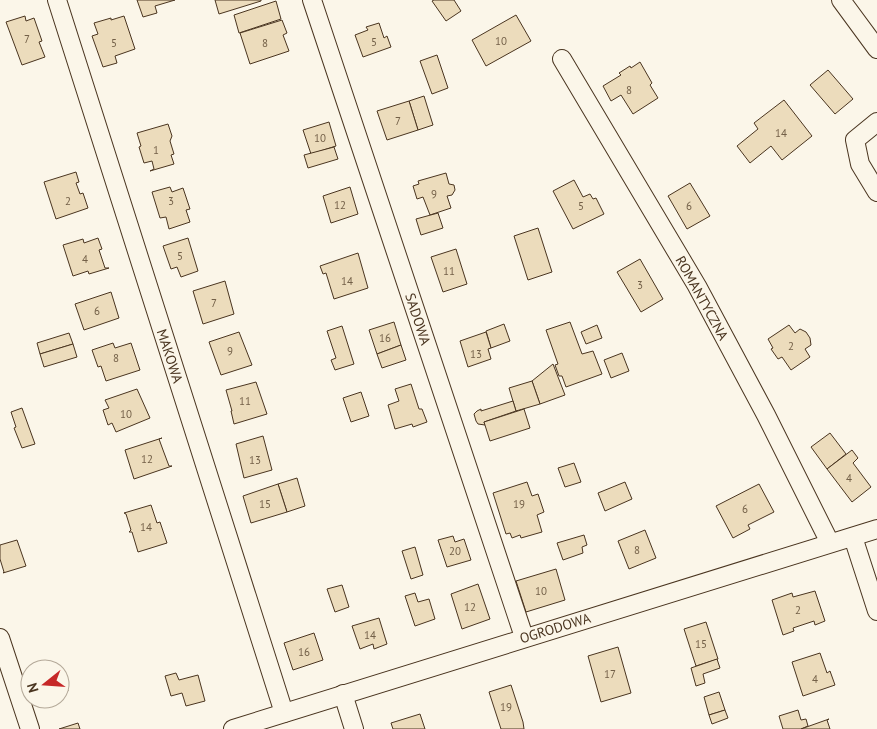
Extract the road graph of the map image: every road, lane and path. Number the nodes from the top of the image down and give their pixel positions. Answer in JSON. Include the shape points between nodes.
{"nodes":[{"id":1,"x":56,"y":0,"type":"edge"},
{"id":2,"x":312,"y":0,"type":"edge"},
{"id":3,"x":841,"y":0,"type":"edge"},
{"id":4,"x":877,"y":49,"type":"edge"},
{"id":5,"x":562,"y":59,"type":"dead end"},
{"id":6,"x":877,"y":122,"type":"edge"},
{"id":7,"x":877,"y":192,"type":"edge"},
{"id":8,"x":877,"y":529,"type":"edge"},
{"id":9,"x":852,"y":537,"type":"junction"},
{"id":10,"x":830,"y":543,"type":"junction"},
{"id":11,"x":877,"y":611,"type":"edge"},
{"id":12,"x":524,"y":637,"type":"junction"},
{"id":13,"x":0,"y":638,"type":"edge"},
{"id":14,"x":344,"y":694,"type":"junction"},
{"id":15,"x":284,"y":713,"type":"junction"},
{"id":16,"x":30,"y":729,"type":"edge"},
{"id":17,"x":233,"y":729,"type":"edge"},
{"id":18,"x":354,"y":729,"type":"edge"}],
"edges":[{"from":1,"to":15,"type":"street","name":"MAKOWA"},
{"from":2,"to":12,"type":"street","name":"SADOWA"},
{"from":3,"to":4,"type":"street"},
{"from":5,"to":10,"type":"street","name":"ROMANTYCZNA","via":[[697,286]]},
{"from":6,"to":7,"type":"street","via":[[855,140],[860,164]]},
{"from":8,"to":9,"type":"street","name":"OGRODOWA"},
{"from":9,"to":10,"type":"street","name":"OGRODOWA"},
{"from":9,"to":11,"type":"street"},
{"from":10,"to":12,"type":"street","name":"OGRODOWA"},
{"from":12,"to":14,"type":"street","name":"OGRODOWA"},
{"from":13,"to":16,"type":"street"},
{"from":14,"to":15,"type":"street","name":"OGRODOWA"},
{"from":14,"to":18,"type":"street"},
{"from":15,"to":17,"type":"street","name":"OGRODOWA"}]}
